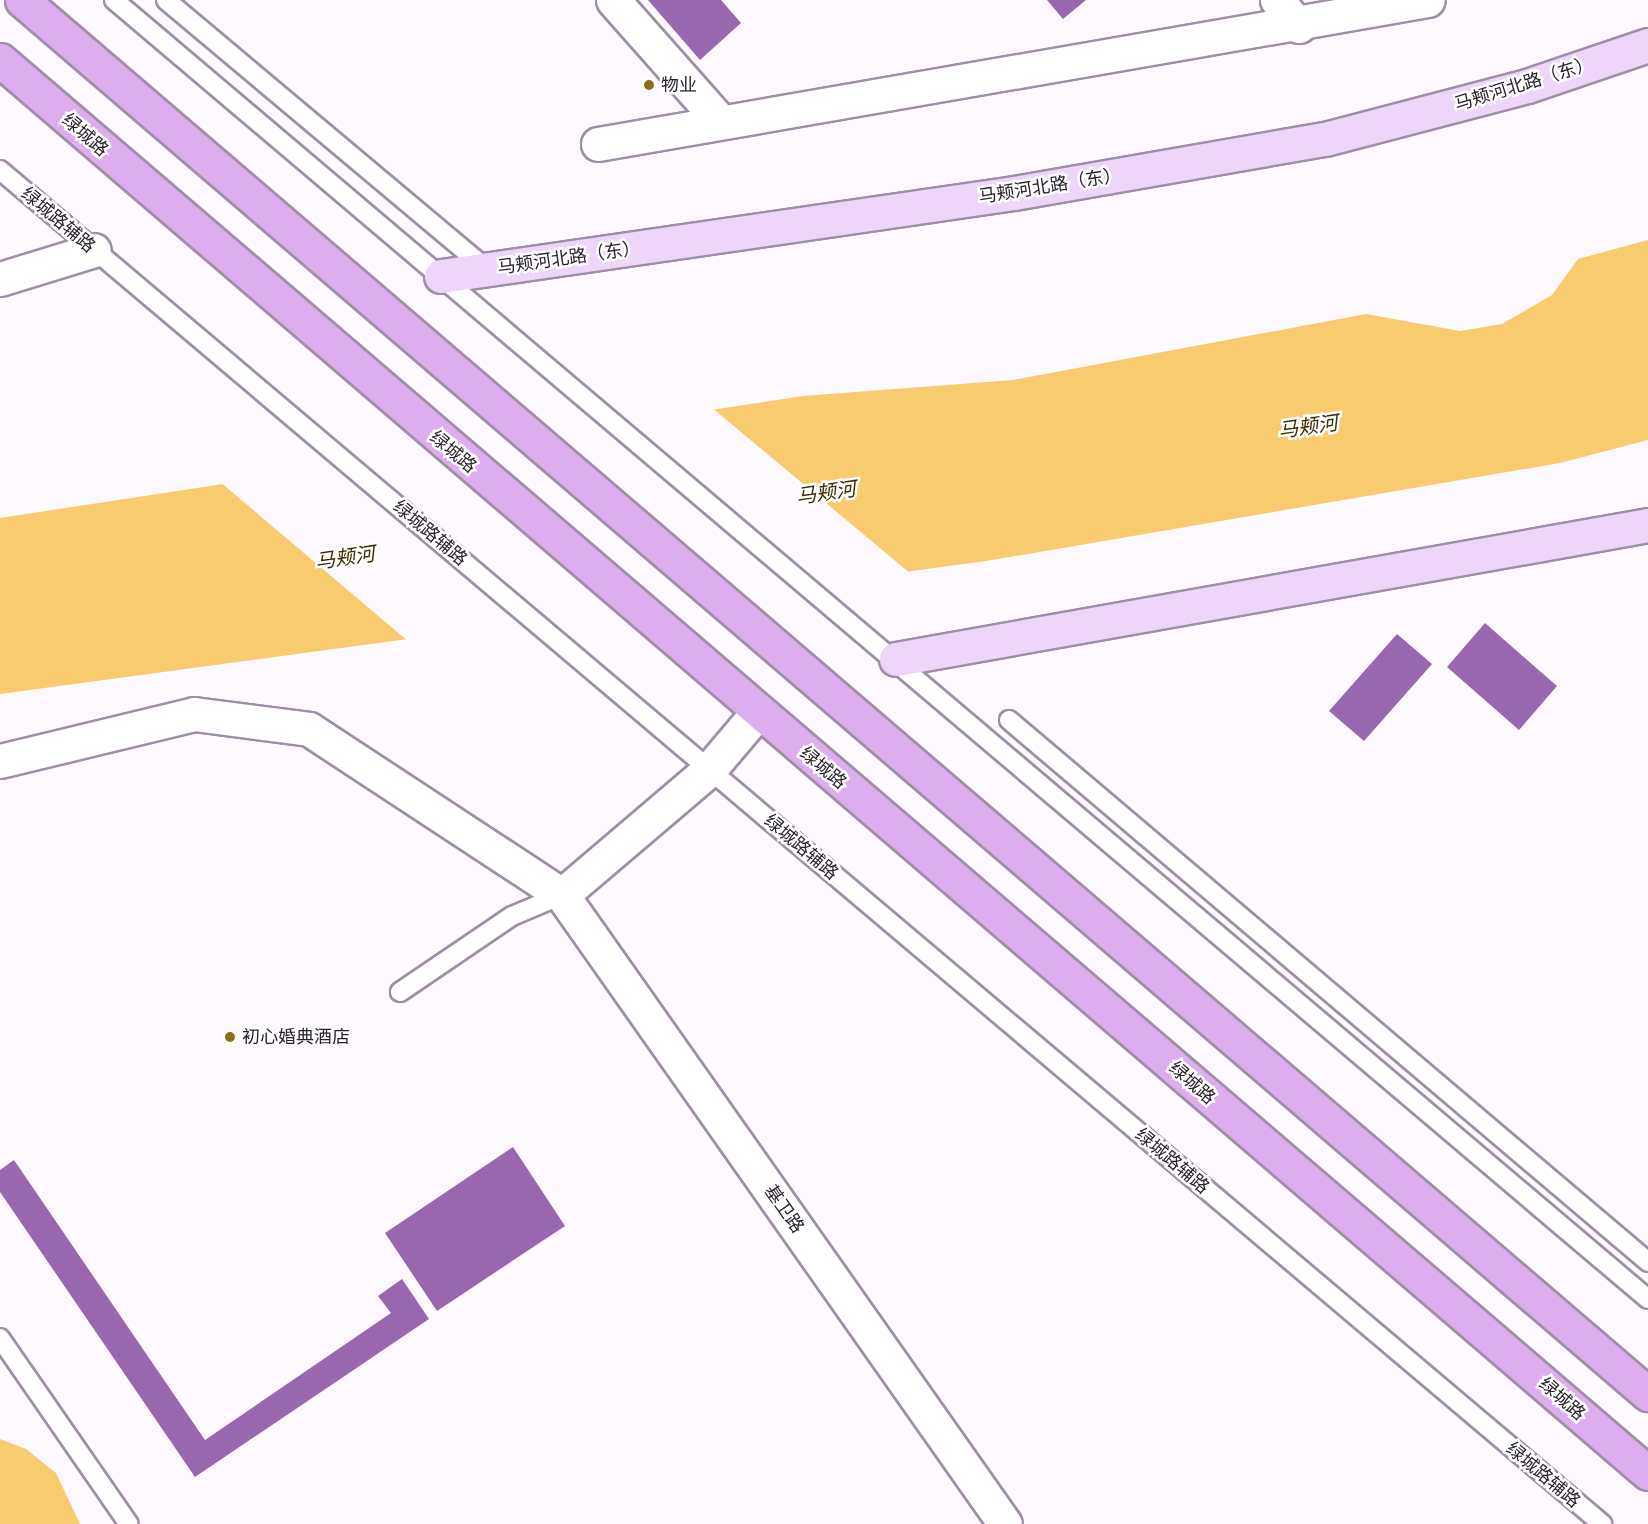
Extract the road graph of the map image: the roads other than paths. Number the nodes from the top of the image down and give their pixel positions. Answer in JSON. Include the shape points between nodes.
{"nodes":[{"id":1,"x":22,"y":0,"type":"edge"},
{"id":2,"x":114,"y":0,"type":"edge"},
{"id":3,"x":166,"y":0,"type":"edge"},
{"id":4,"x":613,"y":0,"type":"edge"},
{"id":5,"x":1277,"y":0,"type":"edge"},
{"id":6,"x":1428,"y":0,"type":"edge"},
{"id":7,"x":1299,"y":26,"type":"junction"},
{"id":8,"x":1648,"y":45,"type":"edge"},
{"id":9,"x":0,"y":60,"type":"edge"},
{"id":10,"x":720,"y":121,"type":"junction"},
{"id":11,"x":598,"y":144,"type":"dead end"},
{"id":12,"x":0,"y":170,"type":"edge"},
{"id":13,"x":94,"y":250,"type":"junction"},
{"id":14,"x":488,"y":270,"type":"junction"},
{"id":15,"x":441,"y":276,"type":"junction"},
{"id":16,"x":0,"y":279,"type":"edge"},
{"id":17,"x":1648,"y":525,"type":"edge"},
{"id":18,"x":896,"y":659,"type":"junction"},
{"id":19,"x":758,"y":712,"type":"junction"},
{"id":20,"x":1009,"y":720,"type":"dead end"},
{"id":21,"x":0,"y":761,"type":"edge"},
{"id":22,"x":709,"y":770,"type":"junction"},
{"id":23,"x":562,"y":895,"type":"junction"},
{"id":24,"x":400,"y":992,"type":"dead end"},
{"id":25,"x":1648,"y":1262,"type":"edge"},
{"id":26,"x":1648,"y":1299,"type":"edge"},
{"id":27,"x":0,"y":1338,"type":"edge"},
{"id":28,"x":1648,"y":1394,"type":"edge"},
{"id":29,"x":1648,"y":1473,"type":"edge"},
{"id":30,"x":129,"y":1524,"type":"edge"},
{"id":31,"x":1005,"y":1524,"type":"edge"},
{"id":32,"x":1602,"y":1524,"type":"edge"}],
"edges":[{"from":1,"to":28,"type":"main road","via":[[781,655]]},
{"from":2,"to":15,"type":"lane"},
{"from":3,"to":14,"type":"lane"},
{"from":4,"to":10,"type":"street"},
{"from":5,"to":7,"type":"street"},
{"from":6,"to":7,"type":"street"},
{"from":7,"to":10,"type":"street"},
{"from":8,"to":14,"type":"street","name":"马颊河北路（东）","via":[[1527,86],[1325,139],[1014,193]]},
{"from":9,"to":19,"type":"main road","name":"绿城路"},
{"from":10,"to":11,"type":"street"},
{"from":12,"to":13,"type":"lane","name":"绿城路辅路"},
{"from":13,"to":16,"type":"street"},
{"from":13,"to":22,"type":"lane","name":"绿城路辅路"},
{"from":14,"to":15,"type":"street","name":"马颊河北路（东）"},
{"from":15,"to":18,"type":"lane"},
{"from":17,"to":18,"type":"street"},
{"from":18,"to":26,"type":"lane"},
{"from":19,"to":22,"type":"street"},
{"from":19,"to":29,"type":"main road","name":"绿城路"},
{"from":20,"to":25,"type":"lane"},
{"from":21,"to":23,"type":"street","via":[[194,714],[309,729]]},
{"from":22,"to":23,"type":"street"},
{"from":22,"to":32,"type":"lane","name":"绿城路辅路"},
{"from":23,"to":24,"type":"lane","via":[[512,916]]},
{"from":23,"to":31,"type":"street","name":"基卫路"},
{"from":27,"to":30,"type":"lane"}]}
